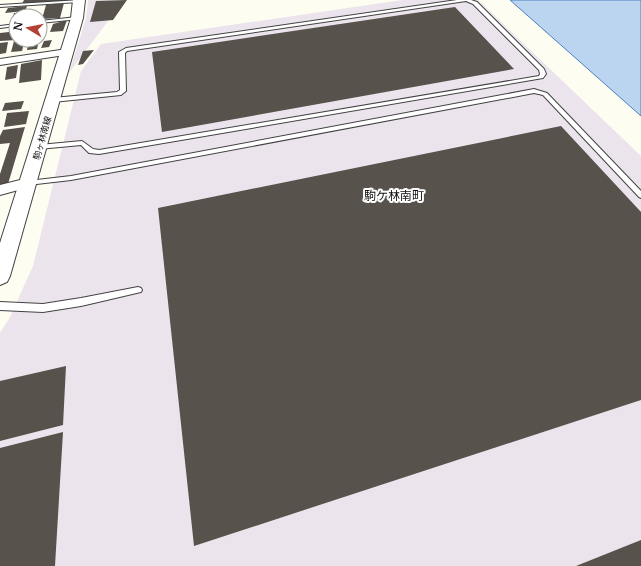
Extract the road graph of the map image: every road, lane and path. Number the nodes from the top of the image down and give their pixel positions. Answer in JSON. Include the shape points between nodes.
{"nodes":[{"id":1,"x":79,"y":0,"type":"edge"},
{"id":2,"x":0,"y":6,"type":"edge"},
{"id":3,"x":77,"y":18,"type":"junction"},
{"id":4,"x":48,"y":21,"type":"edge"},
{"id":5,"x":67,"y":52,"type":"junction"},
{"id":6,"x":0,"y":62,"type":"edge"},
{"id":7,"x":53,"y":100,"type":"junction"},
{"id":8,"x":39,"y":147,"type":"junction"},
{"id":9,"x":28,"y":183,"type":"junction"},
{"id":10,"x":0,"y":190,"type":"edge"},
{"id":11,"x":641,"y":195,"type":"edge"},
{"id":12,"x":0,"y":276,"type":"edge"},
{"id":13,"x":138,"y":290,"type":"dead end"},
{"id":14,"x":0,"y":306,"type":"edge"}],
"edges":[{"from":1,"to":2,"type":"lane"},
{"from":1,"to":3,"type":"street","name":"駒ヶ林南線"},
{"from":3,"to":4,"type":"lane"},
{"from":3,"to":5,"type":"street","name":"駒ヶ林南線"},
{"from":5,"to":6,"type":"street"},
{"from":5,"to":7,"type":"street","name":"駒ヶ林南線"},
{"from":7,"to":8,"type":"street","name":"駒ヶ林南線"},
{"from":7,"to":8,"type":"lane","via":[[118,94],[123,91],[122,52],[126,50],[466,0],[475,3],[542,70],[543,74],[541,77],[99,152],[91,151],[82,143]]},
{"from":8,"to":9,"type":"street","name":"駒ヶ林南線"},
{"from":9,"to":10,"type":"street"},
{"from":9,"to":11,"type":"lane","via":[[71,178],[534,91],[545,94]]},
{"from":9,"to":12,"type":"street","name":"駒ヶ林南線"},
{"from":13,"to":14,"type":"lane","via":[[43,308]]}]}
